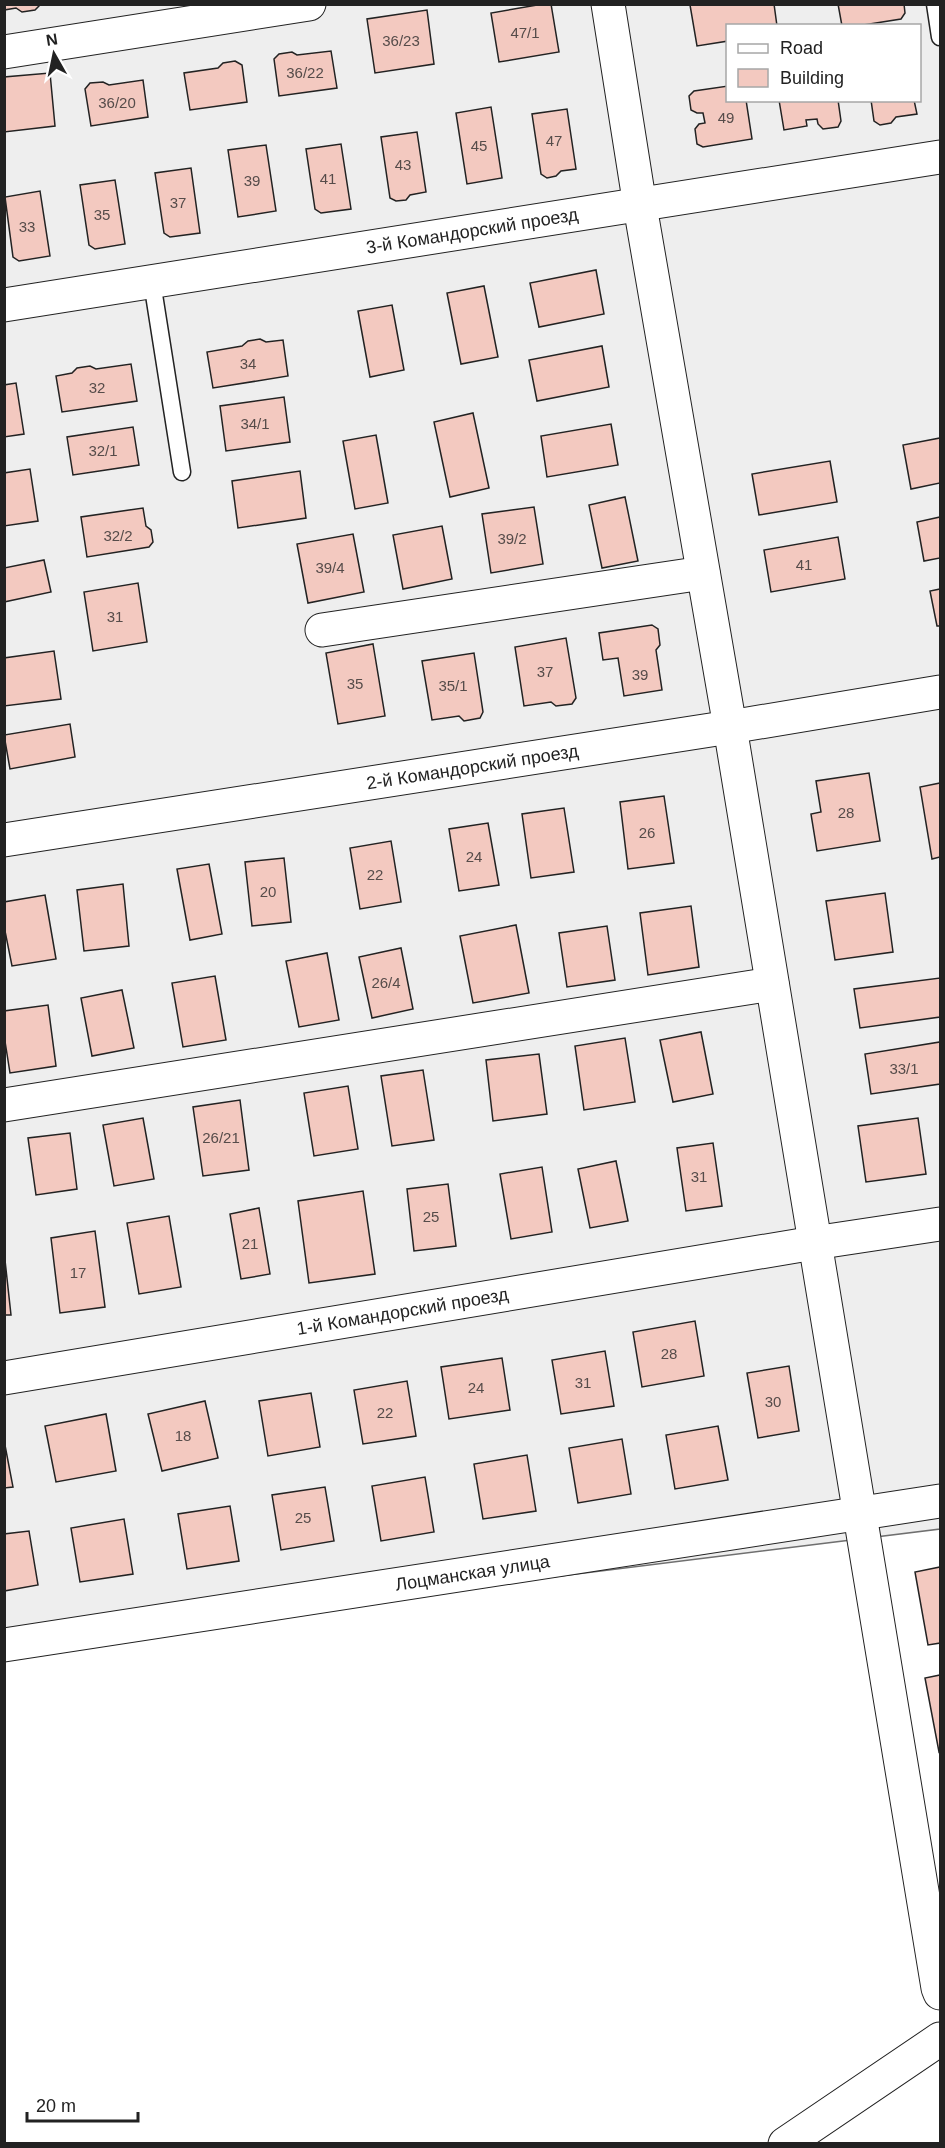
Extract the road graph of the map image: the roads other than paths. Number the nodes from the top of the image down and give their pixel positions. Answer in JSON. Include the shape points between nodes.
{"nodes":[{"id":1,"x":309,"y":4,"type":"edge"},
{"id":2,"x":608,"y":4,"type":"edge"},
{"id":3,"x":935,"y":4,"type":"edge"},
{"id":4,"x":940,"y":37,"type":"edge"},
{"id":5,"x":4,"y":52,"type":"edge"},
{"id":6,"x":940,"y":157,"type":"edge"},
{"id":7,"x":640,"y":206,"type":"junction"},
{"id":8,"x":152,"y":282,"type":"junction"},
{"id":9,"x":4,"y":305,"type":"edge"},
{"id":10,"x":182,"y":472,"type":"dead end"},
{"id":11,"x":703,"y":573,"type":"junction"},
{"id":12,"x":322,"y":630,"type":"dead end"},
{"id":13,"x":940,"y":692,"type":"edge"},
{"id":14,"x":730,"y":727,"type":"junction"},
{"id":15,"x":4,"y":840,"type":"edge"},
{"id":16,"x":772,"y":984,"type":"junction"},
{"id":17,"x":4,"y":1105,"type":"edge"},
{"id":18,"x":940,"y":1224,"type":"edge"},
{"id":19,"x":814,"y":1243,"type":"junction"},
{"id":20,"x":4,"y":1378,"type":"edge"},
{"id":21,"x":940,"y":1501,"type":"edge"},
{"id":22,"x":860,"y":1513,"type":"junction"},
{"id":23,"x":4,"y":1645,"type":"edge"},
{"id":24,"x":940,"y":1993,"type":"edge"},
{"id":25,"x":940,"y":2039,"type":"edge"},
{"id":26,"x":785,"y":2144,"type":"edge"}],
"edges":[{"from":1,"to":5,"type":"street"},
{"from":2,"to":7,"type":"street"},
{"from":3,"to":4,"type":"lane"},
{"from":6,"to":7,"type":"street","name":"3-й Командорский проезд"},
{"from":7,"to":8,"type":"street","name":"3-й Командорский проезд"},
{"from":7,"to":11,"type":"street"},
{"from":8,"to":9,"type":"street","name":"3-й Командорский проезд"},
{"from":8,"to":10,"type":"lane"},
{"from":11,"to":12,"type":"street"},
{"from":11,"to":14,"type":"street"},
{"from":13,"to":14,"type":"street","name":"2-й Командорский проезд"},
{"from":14,"to":15,"type":"street","name":"2-й Командорский проезд"},
{"from":14,"to":16,"type":"street"},
{"from":16,"to":17,"type":"street"},
{"from":16,"to":19,"type":"street"},
{"from":18,"to":19,"type":"street","name":"1-й Командорский проезд"},
{"from":19,"to":20,"type":"street","name":"1-й Командорский проезд"},
{"from":19,"to":22,"type":"street"},
{"from":21,"to":22,"type":"street","name":"Лоцманская улица"},
{"from":22,"to":23,"type":"street","name":"Лоцманская улица"},
{"from":22,"to":24,"type":"street"},
{"from":25,"to":26,"type":"street"}]}
